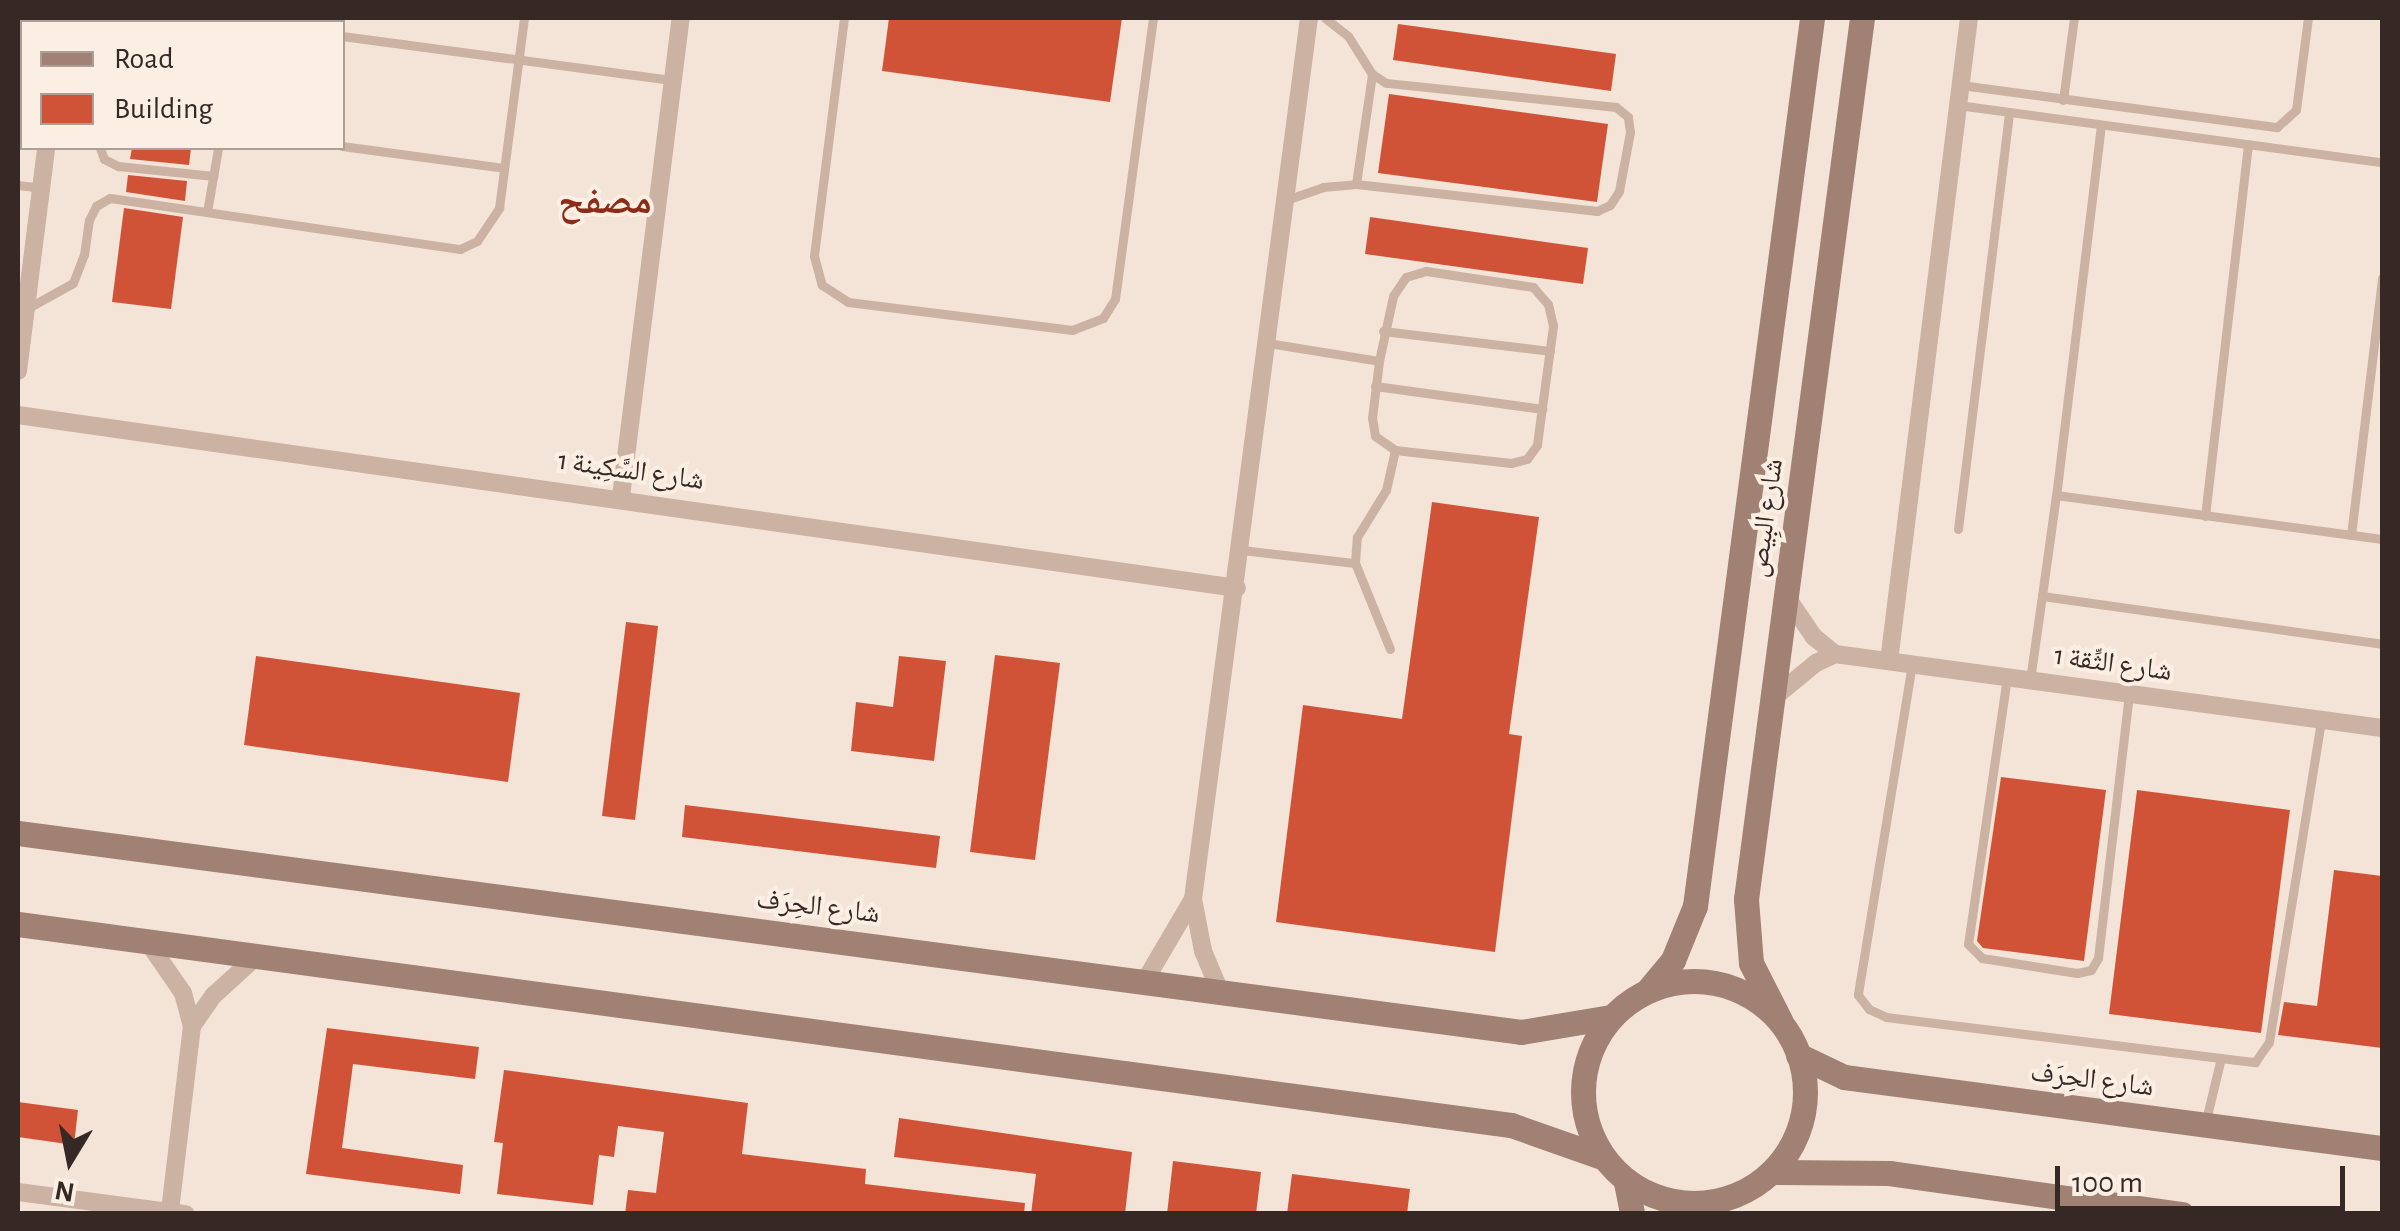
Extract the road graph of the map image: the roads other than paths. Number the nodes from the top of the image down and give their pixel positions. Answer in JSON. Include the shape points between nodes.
{"nodes":[{"id":1,"x":524,"y":18,"type":"edge"},
{"id":2,"x":681,"y":18,"type":"edge"},
{"id":3,"x":844,"y":18,"type":"edge"},
{"id":4,"x":1153,"y":18,"type":"edge"},
{"id":5,"x":1309,"y":18,"type":"edge"},
{"id":6,"x":1325,"y":18,"type":"edge"},
{"id":7,"x":1812,"y":18,"type":"edge"},
{"id":8,"x":1862,"y":18,"type":"edge"},
{"id":9,"x":1969,"y":18,"type":"edge"},
{"id":10,"x":2074,"y":18,"type":"edge"},
{"id":11,"x":2308,"y":18,"type":"edge"},
{"id":12,"x":345,"y":36,"type":"edge"},
{"id":13,"x":518,"y":60,"type":"junction"},
{"id":14,"x":1372,"y":74,"type":"junction"},
{"id":15,"x":673,"y":80,"type":"junction"},
{"id":16,"x":1959,"y":95,"type":"junction"},
{"id":17,"x":2063,"y":100,"type":"junction"},
{"id":18,"x":2010,"y":112,"type":"junction"},
{"id":19,"x":2101,"y":125,"type":"junction"},
{"id":20,"x":2248,"y":144,"type":"junction"},
{"id":21,"x":345,"y":146,"type":"edge"},
{"id":22,"x":46,"y":150,"type":"edge"},
{"id":23,"x":101,"y":150,"type":"edge"},
{"id":24,"x":218,"y":150,"type":"edge"},
{"id":25,"x":2382,"y":162,"type":"edge"},
{"id":26,"x":504,"y":168,"type":"junction"},
{"id":27,"x":213,"y":176,"type":"junction"},
{"id":28,"x":18,"y":184,"type":"edge"},
{"id":29,"x":1356,"y":184,"type":"junction"},
{"id":30,"x":41,"y":188,"type":"junction"},
{"id":31,"x":1286,"y":200,"type":"junction"},
{"id":32,"x":207,"y":212,"type":"junction"},
{"id":33,"x":2382,"y":278,"type":"edge"},
{"id":34,"x":26,"y":310,"type":"junction"},
{"id":35,"x":1383,"y":332,"type":"junction"},
{"id":36,"x":1268,"y":343,"type":"junction"},
{"id":37,"x":1550,"y":351,"type":"junction"},
{"id":38,"x":1379,"y":361,"type":"junction"},
{"id":39,"x":18,"y":372,"type":"edge"},
{"id":40,"x":1375,"y":386,"type":"junction"},
{"id":41,"x":1542,"y":410,"type":"junction"},
{"id":42,"x":18,"y":416,"type":"edge"},
{"id":43,"x":1395,"y":450,"type":"junction"},
{"id":44,"x":2056,"y":494,"type":"junction"},
{"id":45,"x":621,"y":497,"type":"junction"},
{"id":46,"x":2205,"y":516,"type":"junction"},
{"id":47,"x":1958,"y":529,"type":"dead end"},
{"id":48,"x":2351,"y":535,"type":"junction"},
{"id":49,"x":2382,"y":540,"type":"edge"},
{"id":50,"x":1242,"y":550,"type":"junction"},
{"id":51,"x":1355,"y":563,"type":"junction"},
{"id":52,"x":1237,"y":588,"type":"junction"},
{"id":53,"x":1786,"y":596,"type":"junction"},
{"id":54,"x":2042,"y":596,"type":"junction"},
{"id":55,"x":2382,"y":644,"type":"edge"},
{"id":56,"x":1390,"y":649,"type":"dead end"},
{"id":57,"x":1836,"y":654,"type":"junction"},
{"id":58,"x":1889,"y":662,"type":"junction"},
{"id":59,"x":1912,"y":664,"type":"junction"},
{"id":60,"x":2007,"y":677,"type":"junction"},
{"id":61,"x":2030,"y":680,"type":"junction"},
{"id":62,"x":2129,"y":694,"type":"junction"},
{"id":63,"x":1772,"y":699,"type":"junction"},
{"id":64,"x":2321,"y":720,"type":"junction"},
{"id":65,"x":2382,"y":728,"type":"edge"},
{"id":66,"x":18,"y":833,"type":"edge"},
{"id":67,"x":1193,"y":899,"type":"junction"},
{"id":68,"x":18,"y":924,"type":"edge"},
{"id":69,"x":147,"y":941,"type":"junction"},
{"id":70,"x":258,"y":955,"type":"junction"},
{"id":71,"x":1146,"y":979,"type":"junction"},
{"id":72,"x":1219,"y":989,"type":"junction"},
{"id":73,"x":1648,"y":990,"type":"junction"},
{"id":74,"x":1611,"y":1017,"type":"junction"},
{"id":75,"x":1780,"y":1020,"type":"junction"},
{"id":76,"x":192,"y":1026,"type":"junction"},
{"id":77,"x":1798,"y":1055,"type":"junction"},
{"id":78,"x":2220,"y":1058,"type":"junction"},
{"id":79,"x":2205,"y":1125,"type":"junction"},
{"id":80,"x":2382,"y":1148,"type":"edge"},
{"id":81,"x":1602,"y":1157,"type":"junction"},
{"id":82,"x":1773,"y":1172,"type":"junction"},
{"id":83,"x":1626,"y":1182,"type":"junction"},
{"id":84,"x":1748,"y":1190,"type":"junction"},
{"id":85,"x":18,"y":1192,"type":"edge"},
{"id":86,"x":178,"y":1212,"type":"edge"},
{"id":87,"x":1632,"y":1214,"type":"edge"},
{"id":88,"x":1732,"y":1214,"type":"edge"},
{"id":89,"x":2182,"y":1214,"type":"edge"}],
"edges":[{"from":1,"to":13,"type":"lane"},
{"from":2,"to":15,"type":"street"},
{"from":3,"to":4,"type":"lane","via":[[814,256],[822,286],[848,302],[1072,330],[1103,318],[1115,299]]},
{"from":5,"to":31,"type":"street"},
{"from":6,"to":14,"type":"lane","via":[[1348,36]]},
{"from":7,"to":73,"type":"street","name":"شارع البِيص","via":[[1695,906],[1673,960]]},
{"from":8,"to":53,"type":"street","name":"شارع البِيص"},
{"from":9,"to":16,"type":"street"},
{"from":10,"to":17,"type":"lane"},
{"from":11,"to":17,"type":"lane","via":[[2296,110],[2283,125]]},
{"from":12,"to":13,"type":"lane"},
{"from":13,"to":15,"type":"lane"},
{"from":13,"to":26,"type":"lane"},
{"from":14,"to":29,"type":"lane"},
{"from":14,"to":29,"type":"lane","via":[[1396,86],[1616,107],[1628,117],[1630,132],[1620,191],[1597,211]]},
{"from":15,"to":45,"type":"street"},
{"from":16,"to":17,"type":"lane"},
{"from":16,"to":18,"type":"lane"},
{"from":16,"to":58,"type":"street"},
{"from":18,"to":19,"type":"lane"},
{"from":18,"to":47,"type":"lane"},
{"from":19,"to":20,"type":"lane"},
{"from":19,"to":44,"type":"lane"},
{"from":20,"to":25,"type":"lane"},
{"from":20,"to":46,"type":"lane"},
{"from":21,"to":26,"type":"lane"},
{"from":22,"to":30,"type":"street"},
{"from":23,"to":27,"type":"lane","via":[[118,166]]},
{"from":24,"to":27,"type":"lane"},
{"from":26,"to":32,"type":"lane","via":[[500,208],[478,242],[460,249]]},
{"from":27,"to":32,"type":"lane"},
{"from":28,"to":30,"type":"lane"},
{"from":29,"to":31,"type":"lane"},
{"from":30,"to":34,"type":"street"},
{"from":31,"to":36,"type":"street"},
{"from":32,"to":34,"type":"lane","via":[[110,198],[89,220],[73,283]]},
{"from":33,"to":48,"type":"lane"},
{"from":34,"to":39,"type":"street"},
{"from":35,"to":37,"type":"lane"},
{"from":35,"to":37,"type":"lane","via":[[1392,296],[1406,276],[1426,271],[1533,287],[1548,304]]},
{"from":35,"to":38,"type":"lane"},
{"from":36,"to":38,"type":"lane"},
{"from":36,"to":50,"type":"street"},
{"from":37,"to":41,"type":"lane"},
{"from":38,"to":40,"type":"lane"},
{"from":40,"to":41,"type":"lane"},
{"from":40,"to":43,"type":"lane","via":[[1375,436]]},
{"from":41,"to":43,"type":"lane","via":[[1528,459],[1511,463]]},
{"from":42,"to":45,"type":"street","name":"شارع السَّكِينة 1"},
{"from":43,"to":51,"type":"lane","via":[[1386,490],[1358,537]]},
{"from":44,"to":46,"type":"lane"},
{"from":44,"to":54,"type":"lane"},
{"from":45,"to":52,"type":"street","name":"شارع السَّكِينة 1"},
{"from":46,"to":48,"type":"lane"},
{"from":48,"to":49,"type":"lane"},
{"from":50,"to":51,"type":"lane"},
{"from":50,"to":52,"type":"street"},
{"from":51,"to":56,"type":"lane"},
{"from":52,"to":67,"type":"street"},
{"from":53,"to":57,"type":"street","via":[[1814,637]]},
{"from":53,"to":63,"type":"street","name":"شارع البِيص"},
{"from":54,"to":55,"type":"lane"},
{"from":54,"to":61,"type":"lane"},
{"from":57,"to":58,"type":"street","name":"شارع الثِّقة 1"},
{"from":57,"to":63,"type":"street"},
{"from":58,"to":59,"type":"street","name":"شارع الثِّقة 1"},
{"from":59,"to":60,"type":"street","name":"شارع الثِّقة 1"},
{"from":59,"to":78,"type":"lane","via":[[1858,995],[1868,1009],[1886,1017]]},
{"from":60,"to":61,"type":"street","name":"شارع الثِّقة 1"},
{"from":60,"to":62,"type":"lane","via":[[1968,944],[1982,958],[2077,973],[2091,970],[2098,958]]},
{"from":61,"to":62,"type":"street","name":"شارع الثِّقة 1"},
{"from":62,"to":64,"type":"street","name":"شارع الثِّقة 1"},
{"from":63,"to":75,"type":"street","name":"شارع البِيص","via":[[1745,920],[1751,962]]},
{"from":64,"to":65,"type":"street","name":"شارع الثِّقة 1"},
{"from":64,"to":78,"type":"lane","via":[[2268,1042],[2256,1062]]},
{"from":66,"to":71,"type":"street","name":"شارع الحِرَف"},
{"from":67,"to":71,"type":"street"},
{"from":67,"to":72,"type":"street"},
{"from":68,"to":69,"type":"street"},
{"from":69,"to":70,"type":"street"},
{"from":69,"to":76,"type":"street","via":[[183,993]]},
{"from":70,"to":76,"type":"street"},
{"from":70,"to":81,"type":"street","via":[[1511,1124]]},
{"from":71,"to":72,"type":"street","name":"شارع الحِرَف"},
{"from":72,"to":74,"type":"street","name":"شارع الحِرَف","via":[[1521,1032]]},
{"from":73,"to":74,"type":"street"},
{"from":73,"to":75,"type":"street","via":[[1683,981],[1719,983],[1752,997]]},
{"from":74,"to":81,"type":"street","via":[[1590,1049],[1582,1086],[1586,1123]]},
{"from":75,"to":77,"type":"street"},
{"from":76,"to":86,"type":"street"},
{"from":77,"to":79,"type":"street","name":"شارع الحِرَف","via":[[1844,1077]]},
{"from":77,"to":82,"type":"street","via":[[1806,1086],[1804,1118]]},
{"from":78,"to":79,"type":"lane"},
{"from":79,"to":80,"type":"street","name":"شارع الحِرَف"},
{"from":81,"to":83,"type":"street"},
{"from":82,"to":84,"type":"street"},
{"from":82,"to":89,"type":"street","via":[[1888,1173]]},
{"from":83,"to":84,"type":"street","via":[[1686,1204],[1718,1202]]},
{"from":83,"to":87,"type":"street"},
{"from":84,"to":88,"type":"street"},
{"from":85,"to":86,"type":"street"}]}
